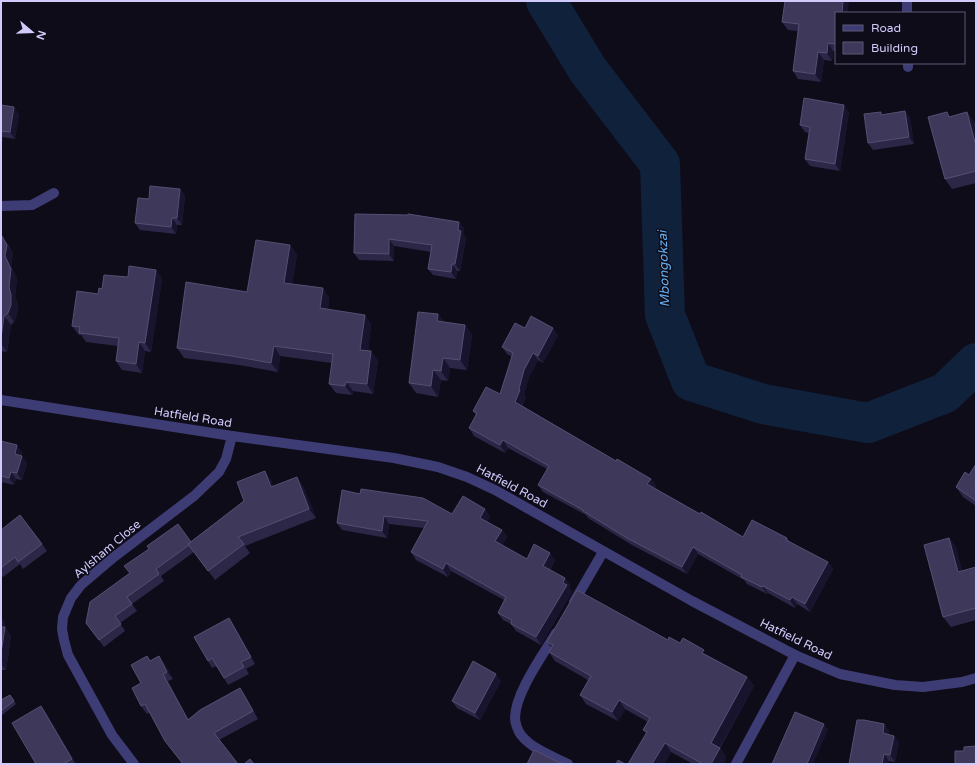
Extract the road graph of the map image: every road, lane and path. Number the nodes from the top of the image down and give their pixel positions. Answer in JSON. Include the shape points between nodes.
{"nodes":[{"id":1,"x":907,"y":1,"type":"edge"},
{"id":2,"x":907,"y":12,"type":"edge"},
{"id":3,"x":54,"y":192,"type":"dead end"},
{"id":4,"x":1,"y":206,"type":"edge"},
{"id":5,"x":1,"y":400,"type":"edge"},
{"id":6,"x":232,"y":436,"type":"junction"},
{"id":7,"x":603,"y":552,"type":"junction"},
{"id":8,"x":568,"y":612,"type":"edge"},
{"id":9,"x":560,"y":625,"type":"edge"},
{"id":10,"x":795,"y":655,"type":"junction"},
{"id":11,"x":976,"y":678,"type":"edge"},
{"id":12,"x":134,"y":764,"type":"edge"},
{"id":13,"x":568,"y":764,"type":"edge"},
{"id":14,"x":736,"y":764,"type":"edge"}],
"edges":[{"from":1,"to":2,"type":"street"},
{"from":3,"to":4,"type":"street","via":[[32,205]]},
{"from":5,"to":6,"type":"street","name":"Hatfield Road"},
{"from":6,"to":7,"type":"street","name":"Hatfield Road","via":[[387,457],[438,467],[495,490]]},
{"from":6,"to":12,"type":"street","name":"Aylsham Close","via":[[226,459],[219,472],[194,496],[82,585],[63,617],[62,629],[68,655],[112,735]]},
{"from":7,"to":8,"type":"street"},
{"from":7,"to":10,"type":"street","name":"Hatfield Road"},
{"from":9,"to":13,"type":"street","via":[[521,694],[515,720],[521,735],[528,741],[539,750]]},
{"from":10,"to":11,"type":"street","name":"Hatfield Road","via":[[840,674],[895,685],[923,687]]},
{"from":10,"to":14,"type":"street"}]}
